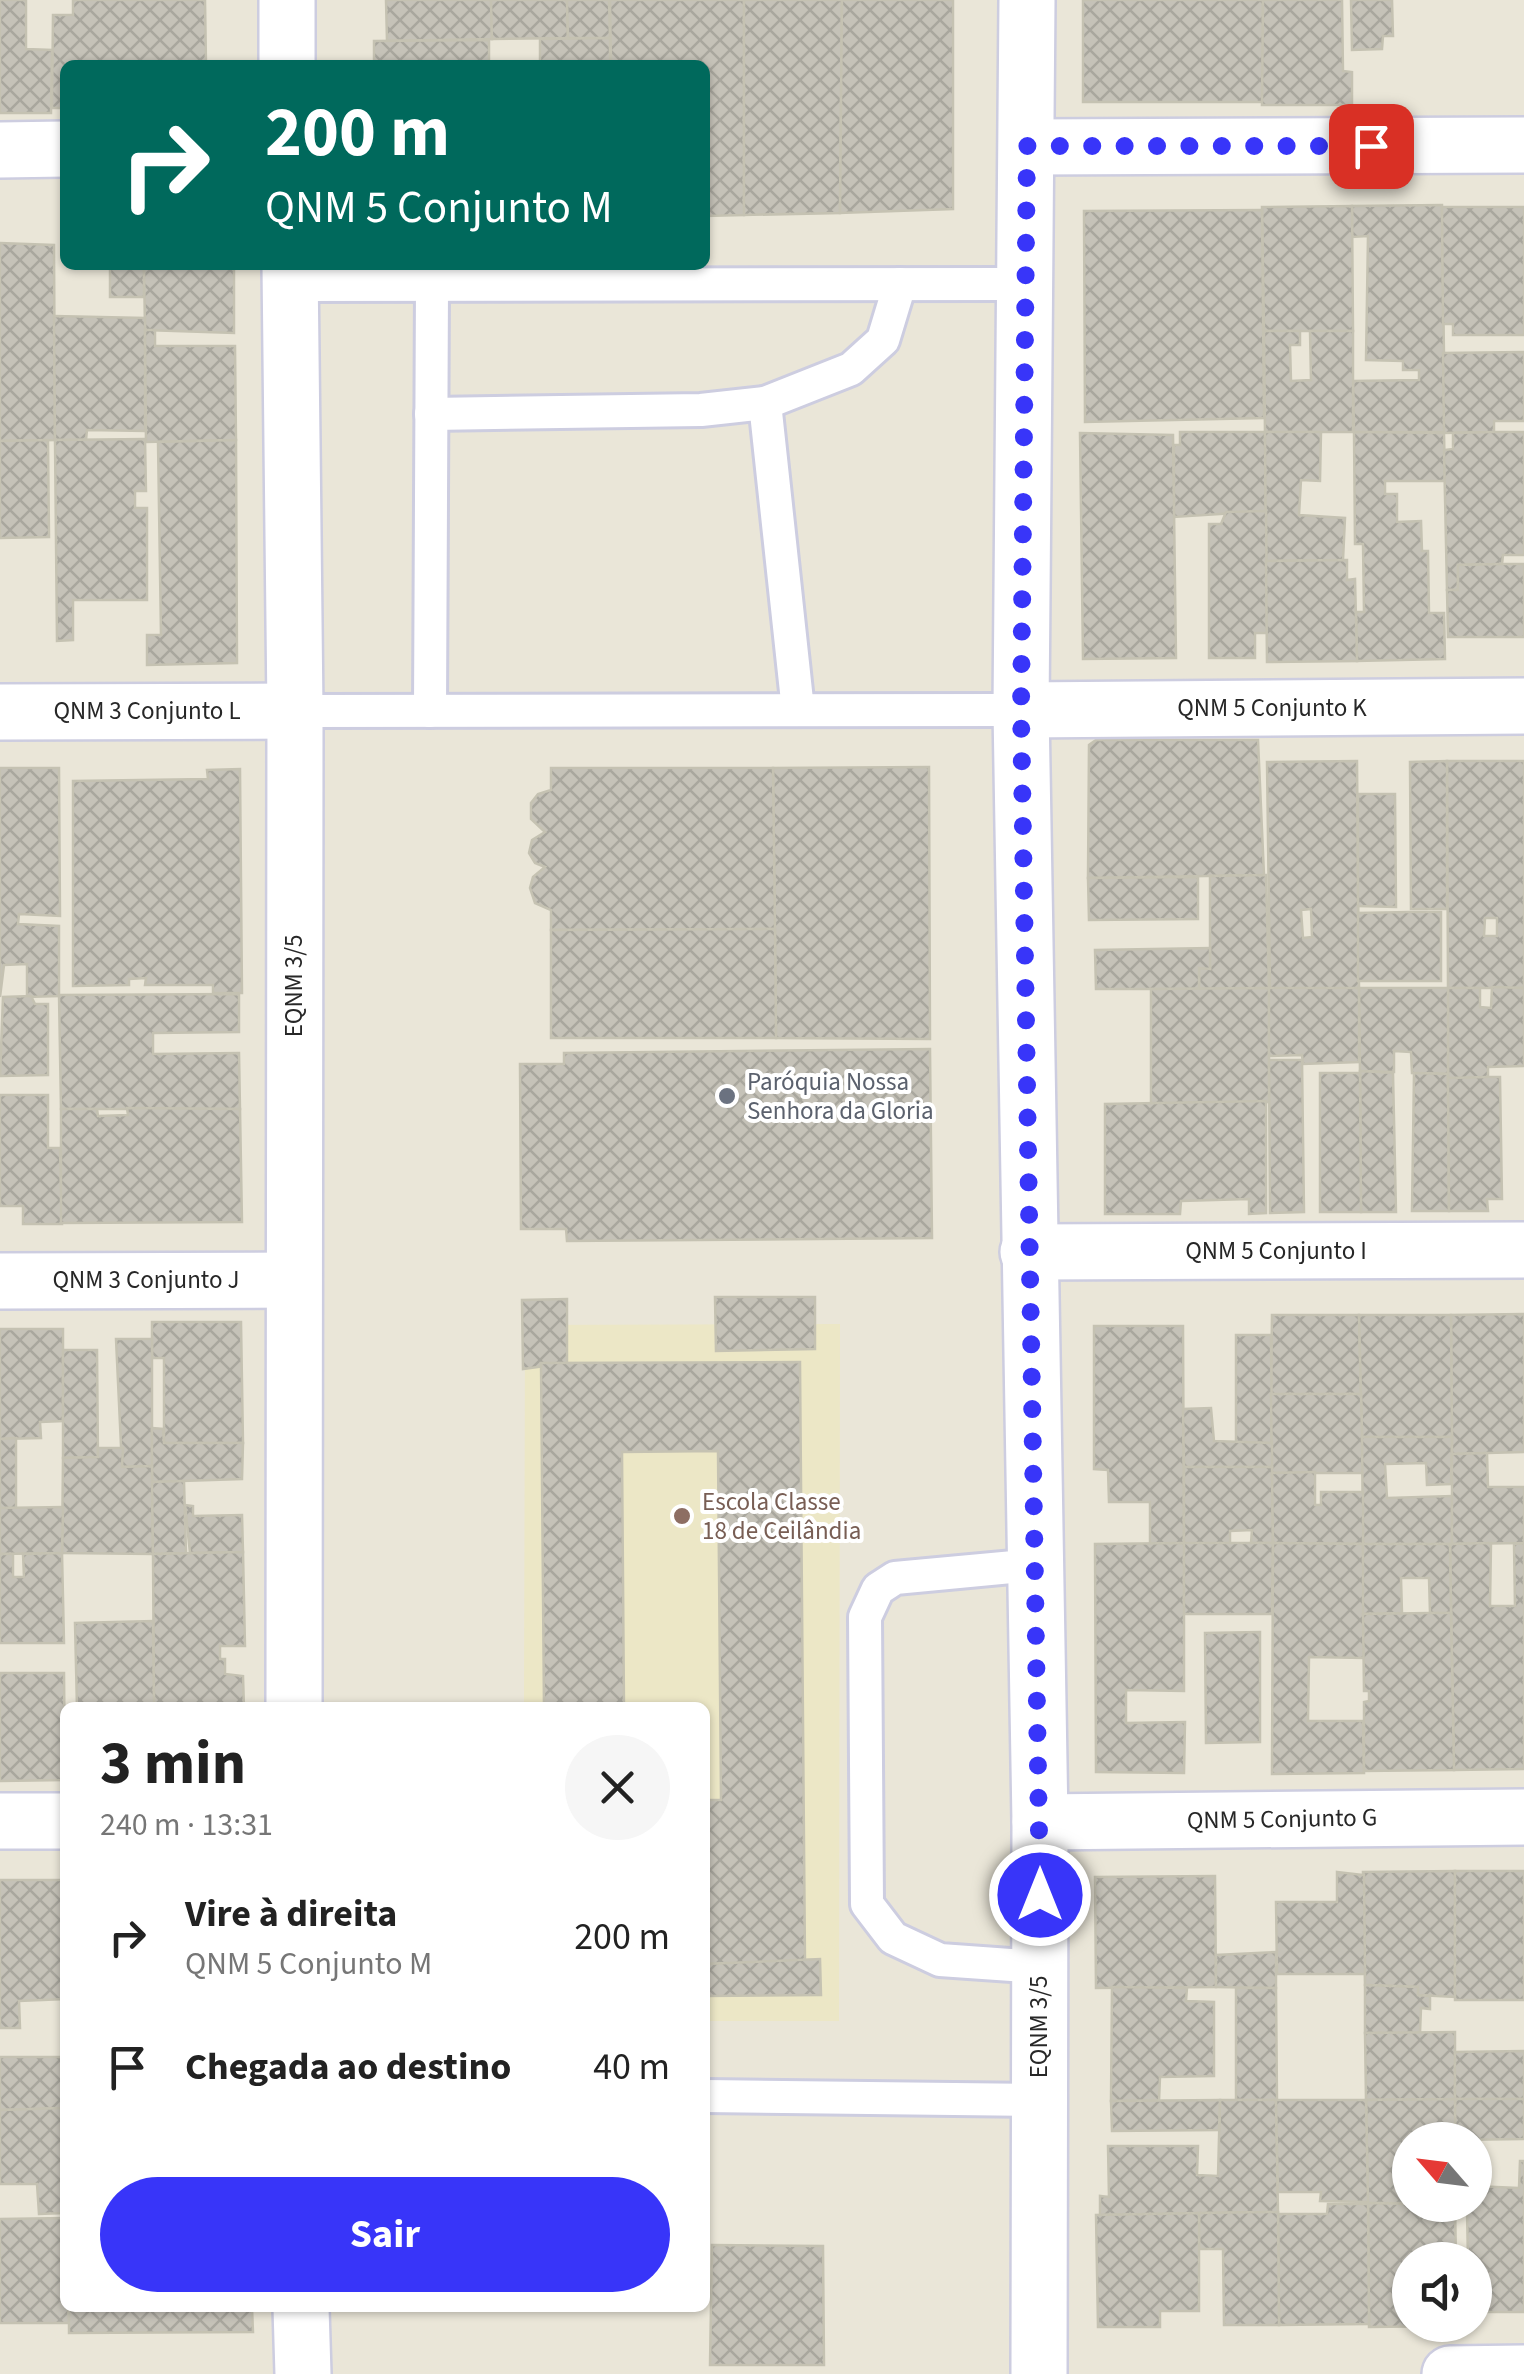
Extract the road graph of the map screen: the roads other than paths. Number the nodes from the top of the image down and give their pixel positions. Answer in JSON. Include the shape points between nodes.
{"nodes":[{"id":1,"x":287,"y":0,"type":"edge"},
{"id":2,"x":1027,"y":0,"type":"edge"},
{"id":3,"x":288,"y":60,"type":"edge"},
{"id":4,"x":1524,"y":145,"type":"edge"},
{"id":5,"x":1027,"y":146,"type":"junction"},
{"id":6,"x":60,"y":149,"type":"edge"},
{"id":7,"x":0,"y":150,"type":"edge"},
{"id":8,"x":290,"y":275,"type":"edge"},
{"id":9,"x":900,"y":284,"type":"junction"},
{"id":10,"x":1026,"y":284,"type":"junction"},
{"id":11,"x":432,"y":286,"type":"junction"},
{"id":12,"x":765,"y":403,"type":"junction"},
{"id":13,"x":431,"y":414,"type":"junction"},
{"id":14,"x":1524,"y":706,"type":"edge"},
{"id":15,"x":295,"y":710,"type":"junction"},
{"id":16,"x":430,"y":710,"type":"junction"},
{"id":17,"x":798,"y":710,"type":"junction"},
{"id":18,"x":1021,"y":710,"type":"junction"},
{"id":19,"x":0,"y":712,"type":"edge"},
{"id":20,"x":1524,"y":1250,"type":"edge"},
{"id":21,"x":1028,"y":1252,"type":"junction"},
{"id":22,"x":293,"y":1280,"type":"junction"},
{"id":23,"x":0,"y":1281,"type":"edge"},
{"id":24,"x":1034,"y":1565,"type":"junction"},
{"id":25,"x":294,"y":1702,"type":"edge"},
{"id":26,"x":1524,"y":1816,"type":"edge"},
{"id":27,"x":60,"y":1820,"type":"edge"},
{"id":28,"x":0,"y":1821,"type":"edge"},
{"id":29,"x":1040,"y":1822,"type":"junction"},
{"id":30,"x":1039,"y":1967,"type":"junction"},
{"id":31,"x":710,"y":2096,"type":"edge"},
{"id":32,"x":1040,"y":2100,"type":"junction"},
{"id":33,"x":302,"y":2312,"type":"edge"},
{"id":34,"x":302,"y":2374,"type":"edge"},
{"id":35,"x":1039,"y":2374,"type":"edge"},
{"id":36,"x":1450,"y":2374,"type":"edge"},
{"id":37,"x":1524,"y":2374,"type":"edge"}],
"edges":[{"from":1,"to":3,"type":"street"},
{"from":2,"to":5,"type":"street","name":"EQNM 3/5"},
{"from":4,"to":5,"type":"street"},
{"from":5,"to":10,"type":"street","name":"EQNM 3/5"},
{"from":6,"to":7,"type":"street"},
{"from":8,"to":11,"type":"lane"},
{"from":8,"to":15,"type":"street","name":"EQNM 3/5"},
{"from":9,"to":10,"type":"lane"},
{"from":9,"to":11,"type":"lane"},
{"from":9,"to":12,"type":"lane","via":[[883,340],[850,369]]},
{"from":10,"to":18,"type":"street","name":"EQNM 3/5"},
{"from":11,"to":13,"type":"lane"},
{"from":12,"to":13,"type":"lane"},
{"from":12,"to":17,"type":"lane"},
{"from":13,"to":16,"type":"lane"},
{"from":14,"to":18,"type":"street","name":"QNM 5 Conjunto K"},
{"from":15,"to":16,"type":"lane"},
{"from":15,"to":19,"type":"street","name":"QNM 3 Conjunto L"},
{"from":15,"to":22,"type":"street","name":"EQNM 3/5"},
{"from":16,"to":17,"type":"lane"},
{"from":17,"to":18,"type":"lane"},
{"from":18,"to":21,"type":"street","name":"EQNM 3/5"},
{"from":20,"to":21,"type":"street","name":"QNM 5 Conjunto I"},
{"from":21,"to":24,"type":"street","name":"EQNM 3/5"},
{"from":22,"to":23,"type":"street","name":"QNM 3 Conjunto J"},
{"from":22,"to":25,"type":"street","name":"EQNM 3/5"},
{"from":24,"to":29,"type":"street","name":"EQNM 3/5"},
{"from":24,"to":30,"type":"lane","via":[[895,1578],[878,1589],[865,1617],[867,1866],[868,1904],[893,1938],[940,1960]]},
{"from":26,"to":29,"type":"street","name":"QNM 5 Conjunto G"},
{"from":27,"to":28,"type":"street"},
{"from":29,"to":30,"type":"street","name":"EQNM 3/5"},
{"from":30,"to":32,"type":"street","name":"EQNM 3/5"},
{"from":31,"to":32,"type":"lane"},
{"from":32,"to":35,"type":"street","name":"EQNM 3/5"},
{"from":33,"to":34,"type":"street"},
{"from":36,"to":37,"type":"street"}]}
